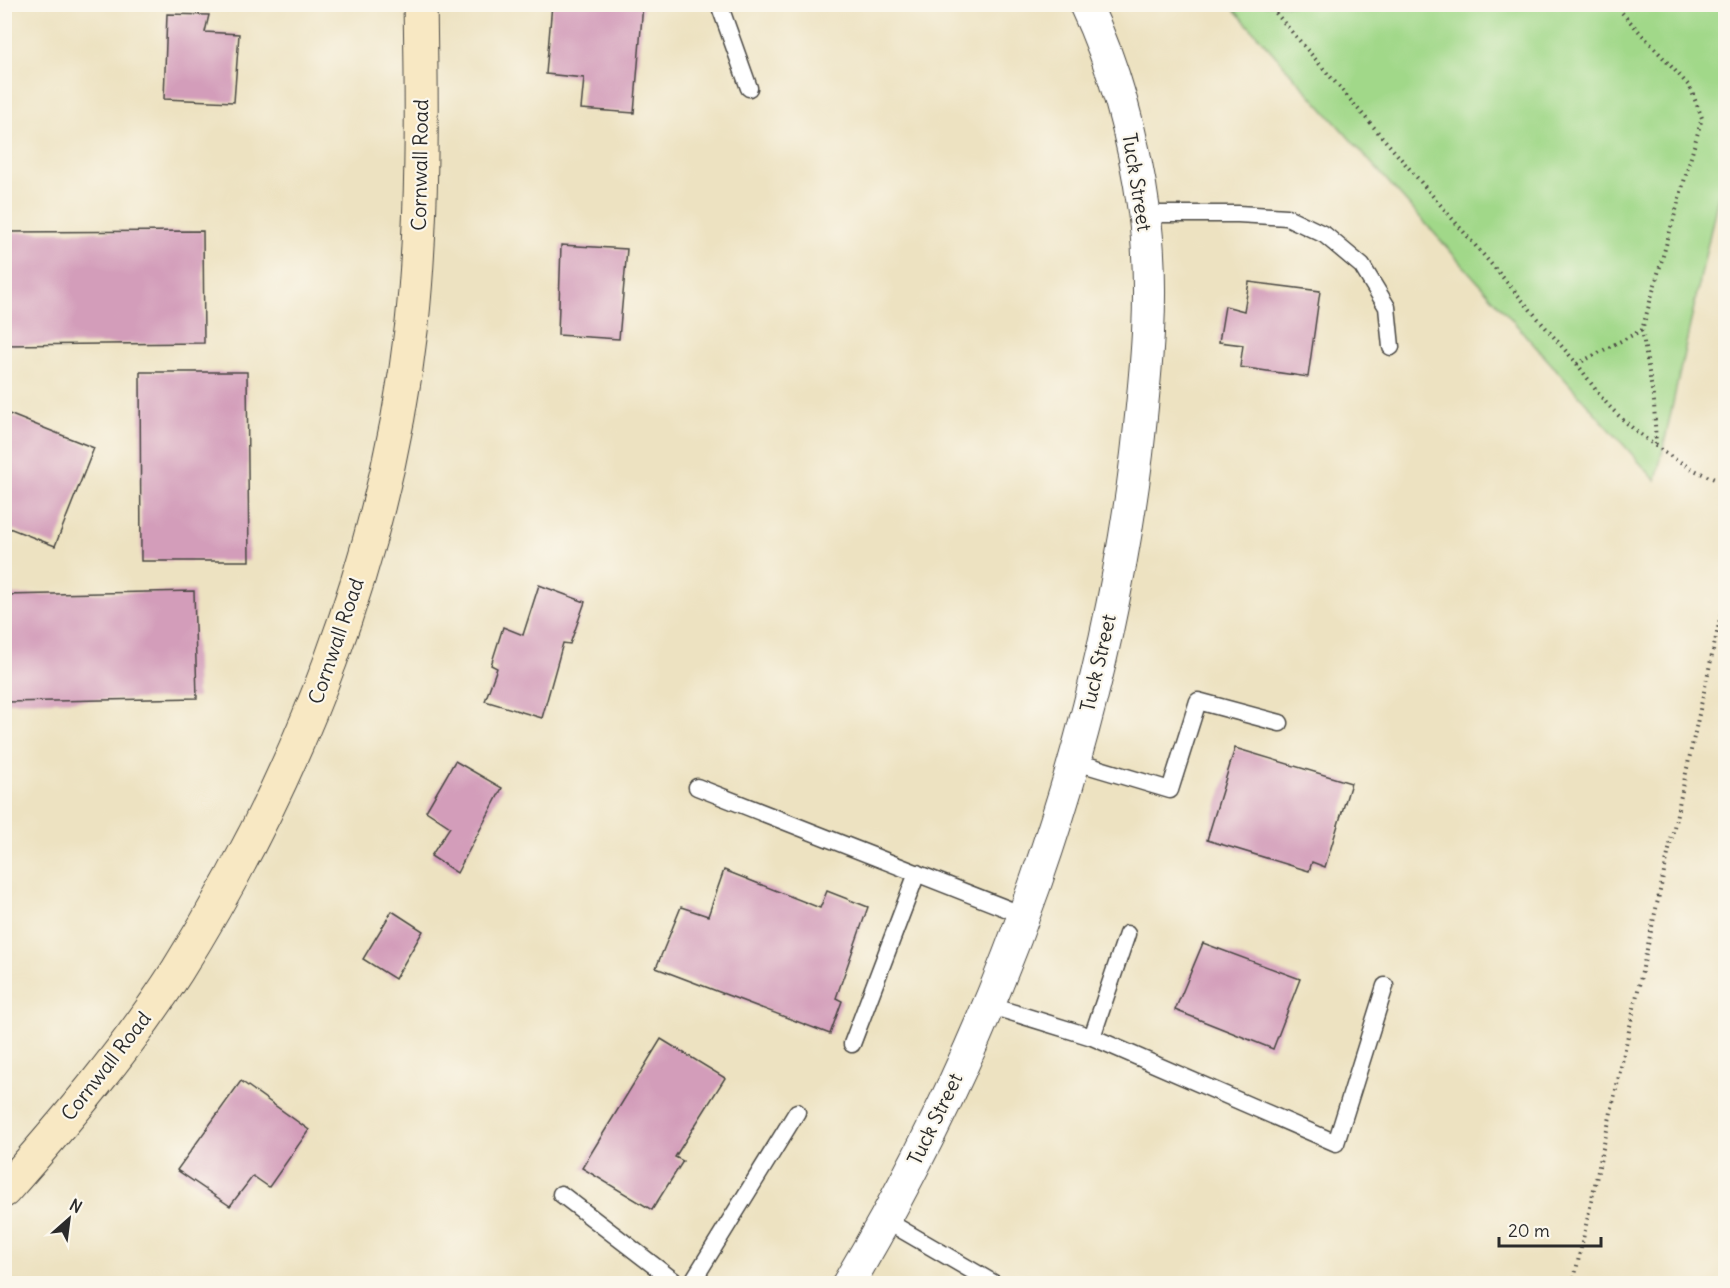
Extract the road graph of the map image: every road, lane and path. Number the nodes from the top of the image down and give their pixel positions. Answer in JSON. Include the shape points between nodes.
{"nodes":[{"id":1,"x":420,"y":4,"type":"edge"},
{"id":2,"x":719,"y":4,"type":"edge"},
{"id":3,"x":1084,"y":4,"type":"edge"},
{"id":4,"x":1268,"y":4,"type":"edge"},
{"id":5,"x":1614,"y":4,"type":"edge"},
{"id":6,"x":749,"y":88,"type":"dead end"},
{"id":7,"x":1144,"y":214,"type":"junction"},
{"id":8,"x":1641,"y":330,"type":"junction"},
{"id":9,"x":1391,"y":347,"type":"dead end"},
{"id":10,"x":1577,"y":364,"type":"junction"},
{"id":11,"x":1656,"y":446,"type":"junction"},
{"id":12,"x":1725,"y":483,"type":"edge"},
{"id":13,"x":1725,"y":592,"type":"edge"},
{"id":14,"x":1280,"y":723,"type":"dead end"},
{"id":15,"x":1073,"y":762,"type":"junction"},
{"id":16,"x":697,"y":787,"type":"dead end"},
{"id":17,"x":917,"y":873,"type":"junction"},
{"id":18,"x":1023,"y":915,"type":"junction"},
{"id":19,"x":1127,"y":934,"type":"dead end"},
{"id":20,"x":1385,"y":986,"type":"dead end"},
{"id":21,"x":988,"y":1005,"type":"junction"},
{"id":22,"x":1092,"y":1037,"type":"junction"},
{"id":23,"x":852,"y":1044,"type":"dead end"},
{"id":24,"x":797,"y":1112,"type":"dead end"},
{"id":25,"x":4,"y":1191,"type":"edge"},
{"id":26,"x":561,"y":1194,"type":"dead end"},
{"id":27,"x":885,"y":1220,"type":"junction"},
{"id":28,"x":678,"y":1284,"type":"edge"},
{"id":29,"x":691,"y":1284,"type":"edge"},
{"id":30,"x":848,"y":1284,"type":"edge"},
{"id":31,"x":995,"y":1284,"type":"edge"},
{"id":32,"x":1573,"y":1284,"type":"edge"}],
"edges":[{"from":1,"to":25,"type":"main road","name":"Cornwall Road","via":[[421,191],[410,335],[379,503],[333,656],[251,842],[175,973],[95,1084]]},
{"from":2,"to":6,"type":"lane"},
{"from":3,"to":7,"type":"street","name":"Tuck Street","via":[[1119,88]]},
{"from":4,"to":10,"type":"path"},
{"from":5,"to":8,"type":"path","via":[[1690,87],[1702,118]]},
{"from":7,"to":9,"type":"lane","via":[[1287,217],[1325,235],[1362,266],[1387,307]]},
{"from":7,"to":15,"type":"street","name":"Tuck Street","via":[[1149,340],[1132,493],[1116,586]]},
{"from":8,"to":10,"type":"path"},
{"from":8,"to":11,"type":"path","via":[[1654,402]]},
{"from":10,"to":11,"type":"path","via":[[1610,407]]},
{"from":11,"to":12,"type":"path"},
{"from":13,"to":32,"type":"path"},
{"from":14,"to":15,"type":"lane","via":[[1198,701],[1170,790]]},
{"from":15,"to":18,"type":"street","name":"Tuck Street"},
{"from":16,"to":17,"type":"lane"},
{"from":17,"to":18,"type":"lane"},
{"from":17,"to":23,"type":"lane"},
{"from":18,"to":21,"type":"street","name":"Tuck Street"},
{"from":19,"to":22,"type":"lane"},
{"from":20,"to":22,"type":"lane","via":[[1336,1143]]},
{"from":21,"to":22,"type":"lane"},
{"from":21,"to":27,"type":"street","name":"Tuck Street"},
{"from":24,"to":29,"type":"lane"},
{"from":26,"to":28,"type":"lane"},
{"from":27,"to":30,"type":"street","name":"Tuck Street"},
{"from":27,"to":31,"type":"lane"}]}
